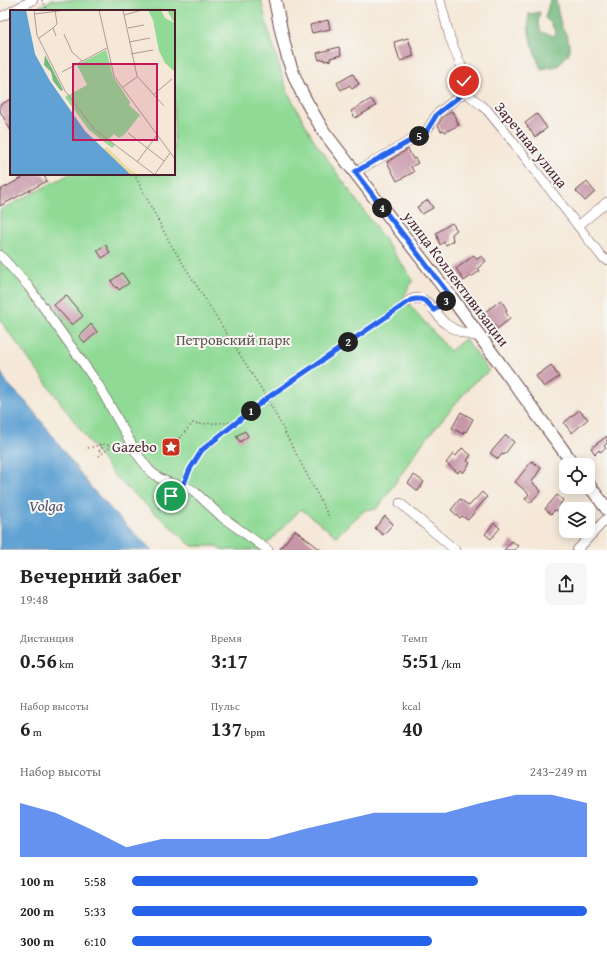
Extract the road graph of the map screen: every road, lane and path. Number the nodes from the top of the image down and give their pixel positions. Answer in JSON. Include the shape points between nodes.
{"nodes":[{"id":1,"x":33,"y":0,"type":"edge"},
{"id":2,"x":42,"y":0,"type":"edge"},
{"id":3,"x":275,"y":0,"type":"edge"},
{"id":4,"x":440,"y":0,"type":"edge"},
{"id":5,"x":14,"y":10,"type":"edge"},
{"id":6,"x":47,"y":10,"type":"edge"},
{"id":7,"x":10,"y":12,"type":"edge"},
{"id":8,"x":0,"y":17,"type":"edge"},
{"id":9,"x":465,"y":92,"type":"junction"},
{"id":10,"x":355,"y":172,"type":"junction"},
{"id":11,"x":135,"y":175,"type":"edge"},
{"id":12,"x":607,"y":202,"type":"edge"},
{"id":13,"x":578,"y":226,"type":"junction"},
{"id":14,"x":0,"y":255,"type":"edge"},
{"id":15,"x":604,"y":259,"type":"edge"},
{"id":16,"x":451,"y":297,"type":"junction"},
{"id":17,"x":407,"y":302,"type":"joint"},
{"id":18,"x":434,"y":310,"type":"junction"},
{"id":19,"x":480,"y":337,"type":"junction"},
{"id":20,"x":267,"y":398,"type":"junction"},
{"id":21,"x":237,"y":422,"type":"junction"},
{"id":22,"x":99,"y":444,"type":"junction"},
{"id":23,"x":113,"y":446,"type":"junction"},
{"id":24,"x":171,"y":447,"type":"dead end"},
{"id":25,"x":88,"y":448,"type":"dead end"},
{"id":26,"x":98,"y":451,"type":"dead end"},
{"id":27,"x":137,"y":454,"type":"junction"},
{"id":28,"x":99,"y":456,"type":"dead end"},
{"id":29,"x":569,"y":458,"type":"edge"},
{"id":30,"x":180,"y":486,"type":"junction"},
{"id":31,"x":595,"y":493,"type":"edge"},
{"id":32,"x":400,"y":504,"type":"dead end"},
{"id":33,"x":159,"y":508,"type":"dead end"},
{"id":34,"x":607,"y":509,"type":"edge"},
{"id":35,"x":607,"y":518,"type":"edge"},
{"id":36,"x":330,"y":519,"type":"dead end"},
{"id":37,"x":268,"y":550,"type":"edge"},
{"id":38,"x":455,"y":550,"type":"edge"},
{"id":39,"x":577,"y":550,"type":"edge"}],
"edges":[{"from":1,"to":5,"type":"street"},
{"from":2,"to":6,"type":"path"},
{"from":3,"to":10,"type":"main road","name":"улица Коллективизации","via":[[290,65],[299,89],[324,132]]},
{"from":4,"to":9,"type":"street","via":[[450,38],[464,73]]},
{"from":7,"to":8,"type":"street"},
{"from":9,"to":10,"type":"street","via":[[437,114],[426,132]]},
{"from":9,"to":13,"type":"street","name":"Заречная улица","via":[[487,110]]},
{"from":10,"to":16,"type":"main road","name":"улица Коллективизации"},
{"from":11,"to":20,"type":"path","via":[[170,243]]},
{"from":12,"to":13,"type":"street"},
{"from":13,"to":15,"type":"street","name":"Заречная улица"},
{"from":14,"to":27,"type":"street","via":[[28,286],[99,386]]},
{"from":16,"to":18,"type":"street"},
{"from":16,"to":19,"type":"main road","name":"улица Коллективизации"},
{"from":17,"to":18,"type":"street","via":[[416,298],[422,299]]},
{"from":17,"to":20,"type":"path"},
{"from":18,"to":19,"type":"street","via":[[445,323],[461,333]]},
{"from":19,"to":29,"type":"main road","name":"улица Коллективизации"},
{"from":20,"to":21,"type":"path"},
{"from":20,"to":36,"type":"path"},
{"from":21,"to":24,"type":"path","via":[[193,423]]},
{"from":21,"to":30,"type":"path","via":[[202,450]]},
{"from":22,"to":23,"type":"path"},
{"from":22,"to":25,"type":"path"},
{"from":22,"to":26,"type":"path","via":[[102,448]]},
{"from":23,"to":27,"type":"path","via":[[126,448]]},
{"from":23,"to":28,"type":"path"},
{"from":27,"to":30,"type":"street","via":[[159,478]]},
{"from":30,"to":33,"type":"path"},
{"from":30,"to":37,"type":"street","via":[[194,491],[222,517]]},
{"from":31,"to":34,"type":"main road"},
{"from":32,"to":38,"type":"street"},
{"from":35,"to":39,"type":"street"}]}
